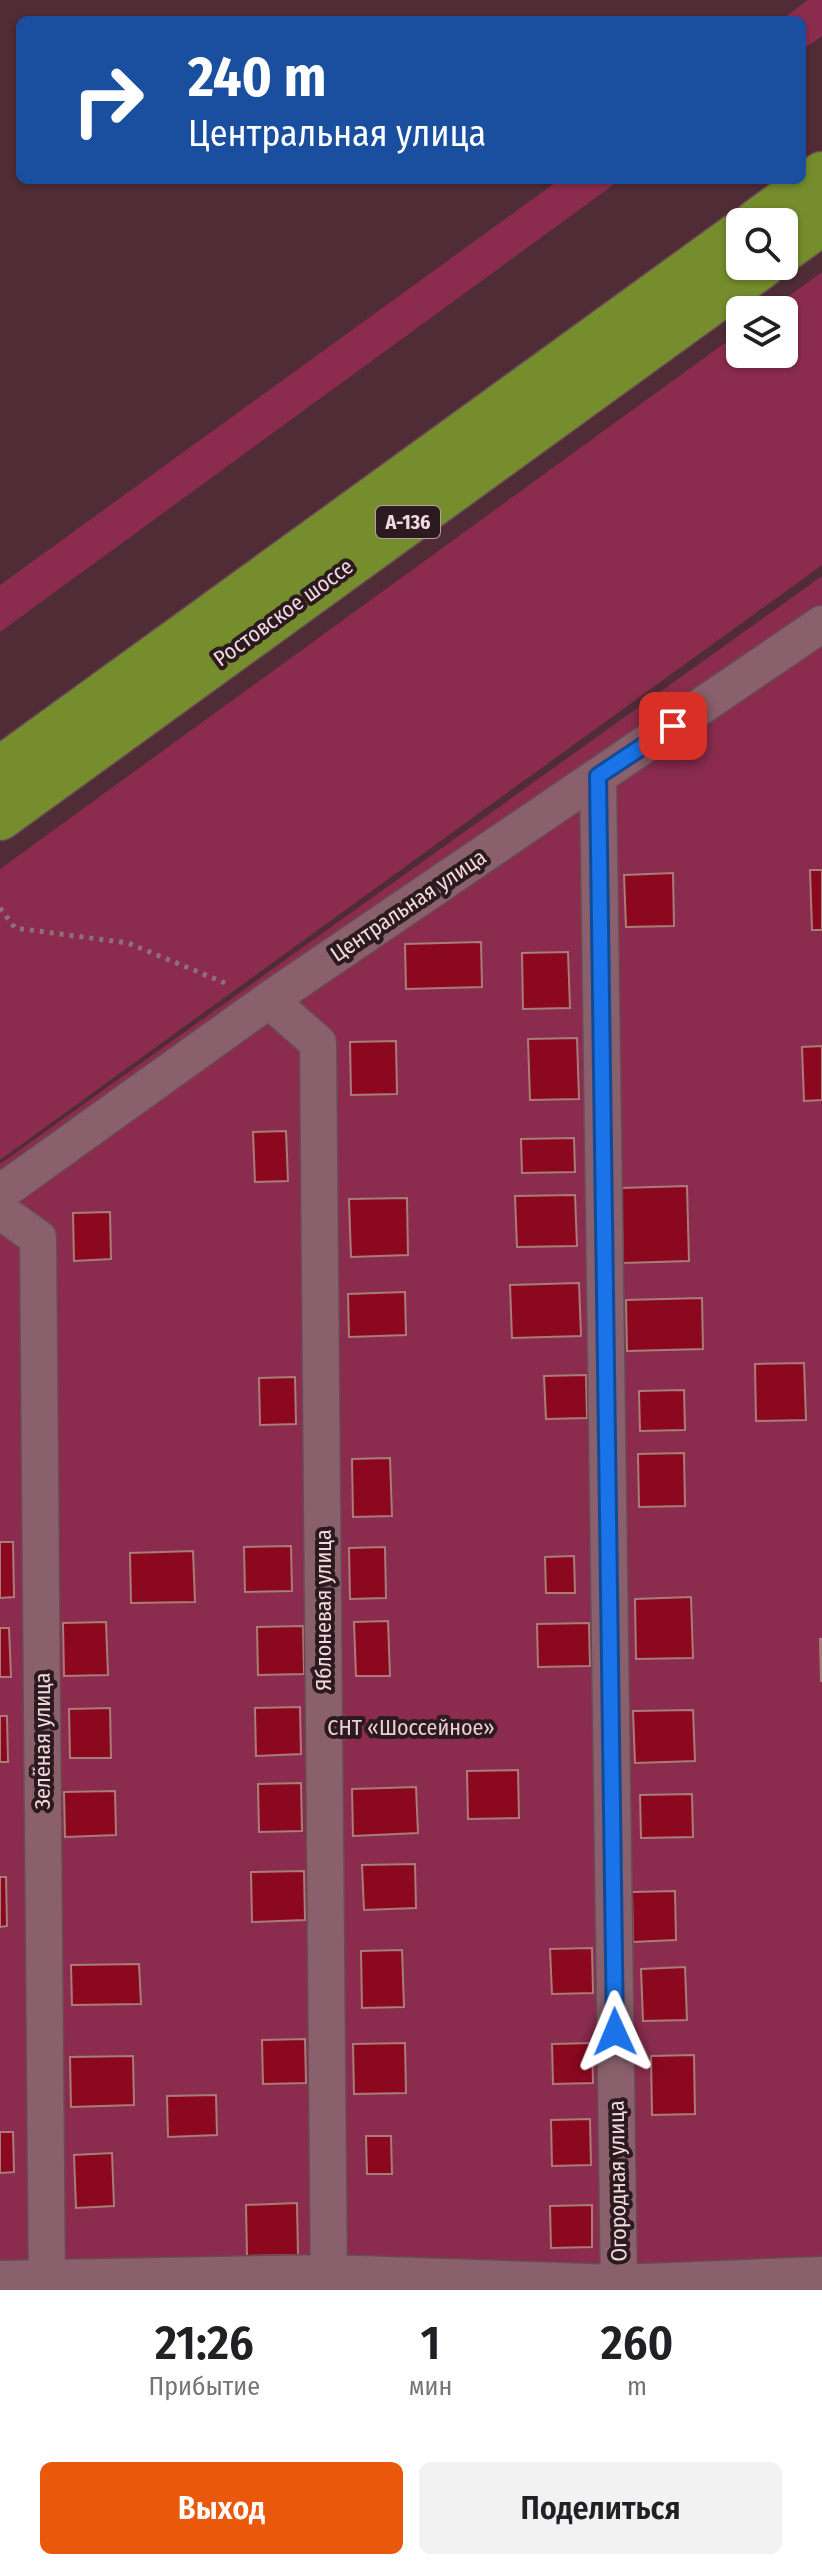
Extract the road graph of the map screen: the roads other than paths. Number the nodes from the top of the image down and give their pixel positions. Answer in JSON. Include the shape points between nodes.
{"nodes":[{"id":1,"x":822,"y":174,"type":"edge"},
{"id":2,"x":775,"y":208,"type":"edge"},
{"id":3,"x":822,"y":223,"type":"edge"},
{"id":4,"x":798,"y":240,"type":"edge"},
{"id":5,"x":726,"y":243,"type":"edge"},
{"id":6,"x":743,"y":280,"type":"edge"},
{"id":7,"x":822,"y":624,"type":"edge"},
{"id":8,"x":0,"y":769,"type":"edge"},
{"id":9,"x":598,"y":776,"type":"junction"},
{"id":10,"x":0,"y":818,"type":"edge"},
{"id":11,"x":269,"y":1000,"type":"junction"},
{"id":12,"x":0,"y":1193,"type":"edge"},
{"id":13,"x":0,"y":1211,"type":"edge"},
{"id":14,"x":822,"y":2275,"type":"edge"},
{"id":15,"x":0,"y":2279,"type":"edge"},
{"id":16,"x":329,"y":2282,"type":"edge"},
{"id":17,"x":47,"y":2285,"type":"edge"},
{"id":18,"x":619,"y":2286,"type":"edge"}],
"edges":[{"from":1,"to":2,"type":"highway"},
{"from":3,"to":4,"type":"highway"},
{"from":5,"to":8,"type":"highway","name":"Ростовское шоссе","number":"А-136"},
{"from":6,"to":10,"type":"highway","name":"Ростовское шоссе","number":"А-136"},
{"from":7,"to":9,"type":"street","name":"Центральная улица"},
{"from":9,"to":11,"type":"street","name":"Центральная улица"},
{"from":9,"to":18,"type":"street","name":"Огородная улица"},
{"from":11,"to":12,"type":"street","name":"Центральная улица"},
{"from":11,"to":16,"type":"street","name":"Яблоневая улица","via":[[318,1043]]},
{"from":13,"to":17,"type":"street","name":"Зелёная улица","via":[[38,1238]]},
{"from":14,"to":18,"type":"street"},
{"from":15,"to":17,"type":"street"},
{"from":16,"to":17,"type":"street"},
{"from":16,"to":18,"type":"street"}]}
